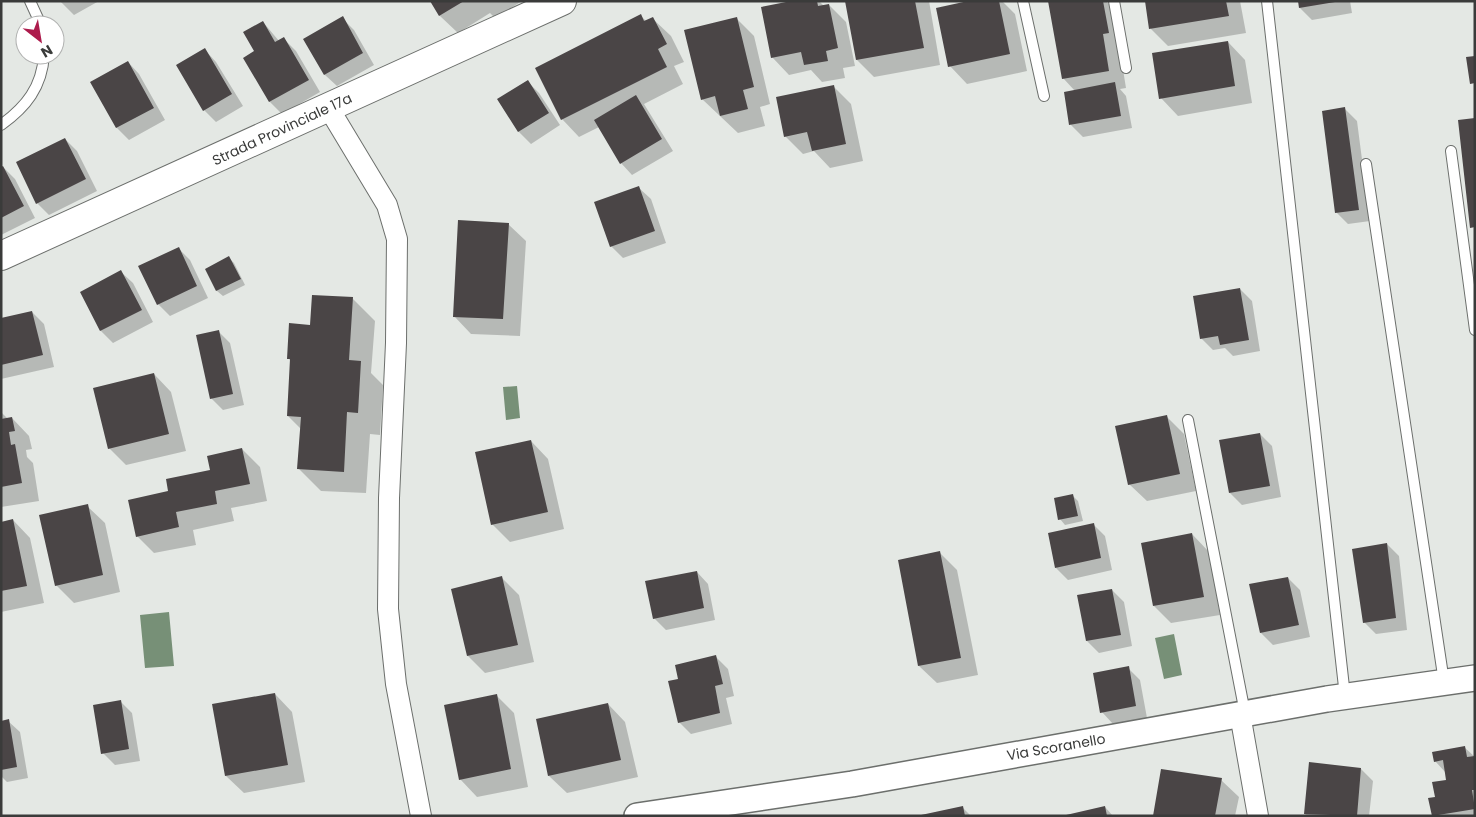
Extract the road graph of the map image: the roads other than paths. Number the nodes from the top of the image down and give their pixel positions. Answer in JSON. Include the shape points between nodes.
{"nodes":[{"id":1,"x":30,"y":1,"type":"edge"},
{"id":2,"x":1023,"y":1,"type":"edge"},
{"id":3,"x":1114,"y":1,"type":"edge"},
{"id":4,"x":1267,"y":1,"type":"edge"},
{"id":5,"x":554,"y":3,"type":"edge"},
{"id":6,"x":37,"y":15,"type":"edge"},
{"id":7,"x":42,"y":65,"type":"edge"},
{"id":8,"x":1126,"y":68,"type":"dead end"},
{"id":9,"x":1044,"y":96,"type":"dead end"},
{"id":10,"x":328,"y":107,"type":"junction"},
{"id":11,"x":1,"y":125,"type":"edge"},
{"id":12,"x":1451,"y":151,"type":"dead end"},
{"id":13,"x":1366,"y":164,"type":"dead end"},
{"id":14,"x":1,"y":256,"type":"edge"},
{"id":15,"x":1475,"y":330,"type":"edge"},
{"id":16,"x":1188,"y":420,"type":"dead end"},
{"id":17,"x":1475,"y":678,"type":"edge"},
{"id":18,"x":1444,"y":682,"type":"junction"},
{"id":19,"x":1345,"y":696,"type":"junction"},
{"id":20,"x":1243,"y":714,"type":"junction"},
{"id":21,"x":420,"y":816,"type":"edge"},
{"id":22,"x":637,"y":816,"type":"edge"},
{"id":23,"x":1258,"y":816,"type":"edge"}],
"edges":[{"from":1,"to":6,"type":"lane"},
{"from":2,"to":9,"type":"lane"},
{"from":3,"to":8,"type":"lane"},
{"from":4,"to":19,"type":"lane"},
{"from":5,"to":10,"type":"main road","name":"Strada Provinciale 17a"},
{"from":7,"to":11,"type":"lane","via":[[31,98]]},
{"from":10,"to":14,"type":"main road","name":"Strada Provinciale 17a"},
{"from":10,"to":21,"type":"street","via":[[387,205],[397,239],[387,594],[391,655]]},
{"from":12,"to":15,"type":"lane"},
{"from":13,"to":18,"type":"lane"},
{"from":16,"to":20,"type":"lane"},
{"from":17,"to":18,"type":"street","name":"Via Scoranello"},
{"from":18,"to":19,"type":"street","name":"Via Scoranello"},
{"from":19,"to":20,"type":"street","name":"Via Scoranello"},
{"from":20,"to":22,"type":"street","name":"Via Scoranello","via":[[852,784]]},
{"from":20,"to":23,"type":"street"}]}
